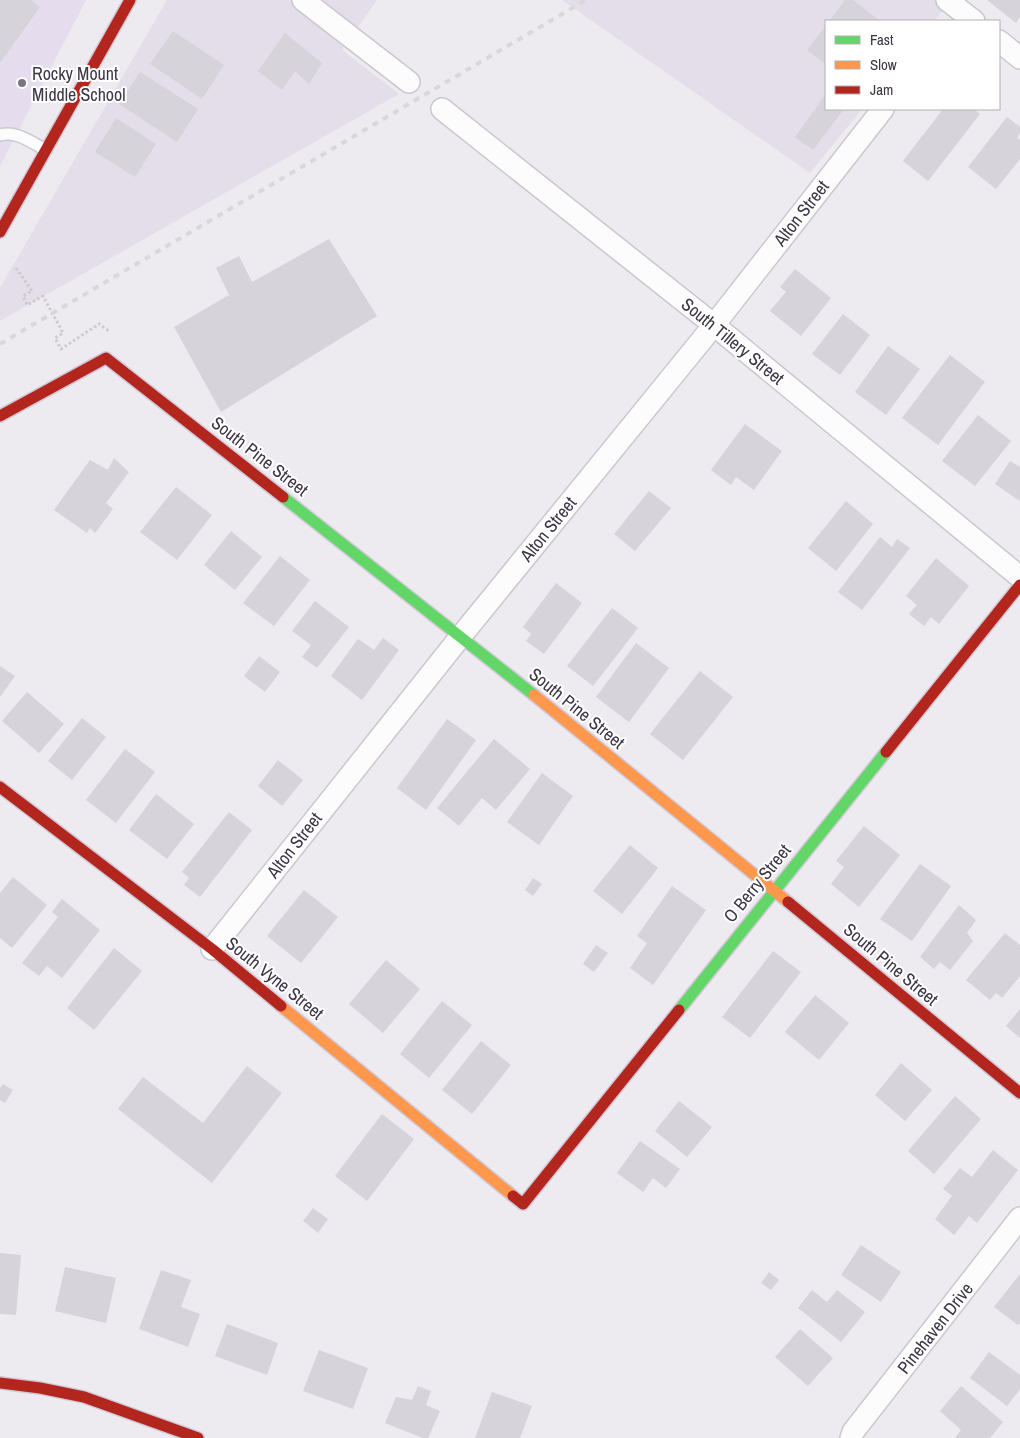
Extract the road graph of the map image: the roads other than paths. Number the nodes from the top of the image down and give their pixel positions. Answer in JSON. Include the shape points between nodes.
{"nodes":[{"id":1,"x":130,"y":0,"type":"edge"},
{"id":2,"x":303,"y":0,"type":"edge"},
{"id":3,"x":1000,"y":42,"type":"edge"},
{"id":4,"x":1020,"y":58,"type":"edge"},
{"id":5,"x":409,"y":82,"type":"dead end"},
{"id":6,"x":442,"y":109,"type":"dead end"},
{"id":7,"x":882,"y":110,"type":"edge"},
{"id":8,"x":0,"y":135,"type":"edge"},
{"id":9,"x":46,"y":150,"type":"junction"},
{"id":10,"x":0,"y":232,"type":"edge"},
{"id":11,"x":714,"y":325,"type":"junction"},
{"id":12,"x":0,"y":416,"type":"edge"},
{"id":13,"x":1020,"y":577,"type":"edge"},
{"id":14,"x":1020,"y":585,"type":"edge"},
{"id":15,"x":460,"y":636,"type":"junction"},
{"id":16,"x":0,"y":786,"type":"edge"},
{"id":17,"x":774,"y":890,"type":"junction"},
{"id":18,"x":212,"y":949,"type":"junction"},
{"id":19,"x":1020,"y":1093,"type":"edge"},
{"id":20,"x":523,"y":1204,"type":"joint"},
{"id":21,"x":1020,"y":1218,"type":"edge"},
{"id":22,"x":0,"y":1383,"type":"edge"},
{"id":23,"x":198,"y":1438,"type":"edge"},
{"id":24,"x":851,"y":1438,"type":"edge"}],
"edges":[{"from":1,"to":9,"type":"street"},
{"from":2,"to":5,"type":"street"},
{"from":3,"to":4,"type":"street"},
{"from":6,"to":11,"type":"street","name":"South Tillery Street"},
{"from":7,"to":11,"type":"street","name":"Alton Street"},
{"from":8,"to":9,"type":"lane","via":[[16,134]]},
{"from":9,"to":10,"type":"street"},
{"from":11,"to":13,"type":"street","name":"South Tillery Street"},
{"from":11,"to":15,"type":"street","name":"Alton Street"},
{"from":12,"to":15,"type":"street","name":"South Pine Street","via":[[106,358]]},
{"from":14,"to":17,"type":"street","name":"O Berry Street"},
{"from":15,"to":17,"type":"street","name":"South Pine Street"},
{"from":15,"to":18,"type":"street","name":"Alton Street"},
{"from":16,"to":18,"type":"street","name":"South Vyne Street"},
{"from":17,"to":19,"type":"street","name":"South Pine Street"},
{"from":17,"to":20,"type":"street","name":"O Berry Street"},
{"from":18,"to":20,"type":"street","name":"South Vyne Street"},
{"from":21,"to":24,"type":"street","name":"Pinehaven Drive"},
{"from":22,"to":23,"type":"street","via":[[84,1397]]}]}
